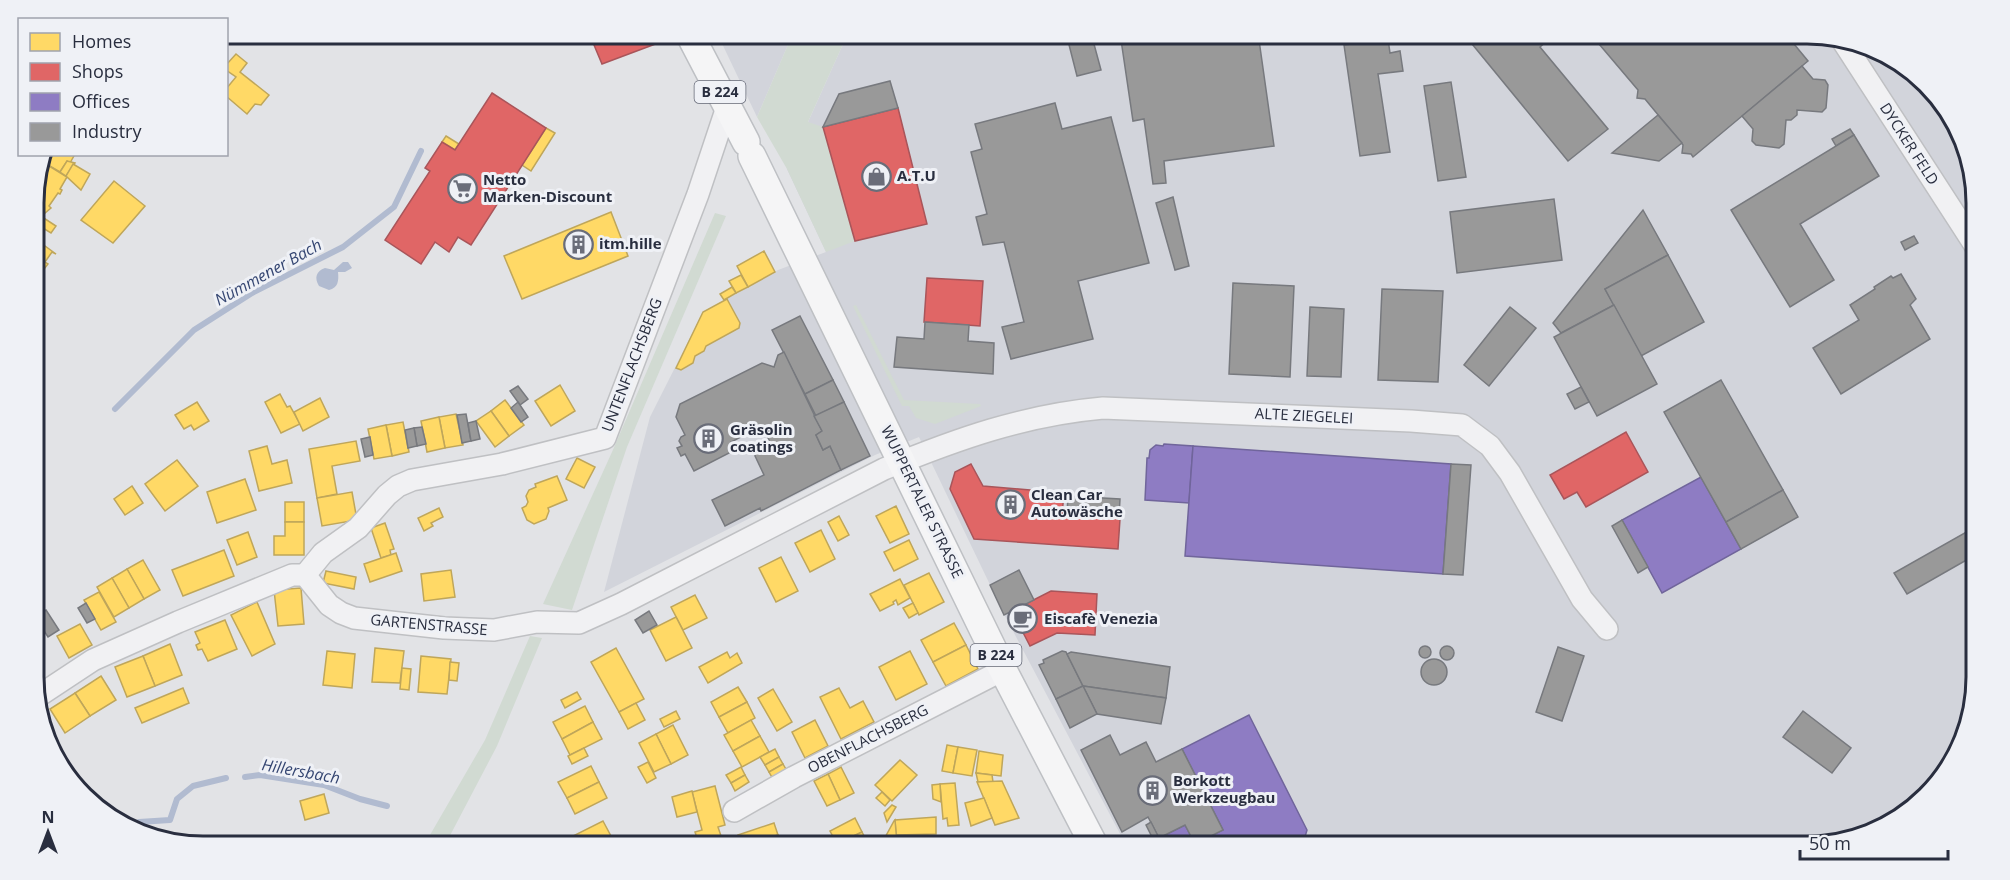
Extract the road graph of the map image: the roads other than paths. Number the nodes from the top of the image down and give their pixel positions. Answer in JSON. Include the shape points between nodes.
{"nodes":[{"id":1,"x":695,"y":44,"type":"edge"},
{"id":2,"x":1848,"y":49,"type":"edge"},
{"id":3,"x":727,"y":107,"type":"junction"},
{"id":4,"x":1966,"y":232,"type":"edge"},
{"id":5,"x":903,"y":462,"type":"junction"},
{"id":6,"x":304,"y":575,"type":"junction"},
{"id":7,"x":1607,"y":629,"type":"dead end"},
{"id":8,"x":1004,"y":670,"type":"junction"},
{"id":9,"x":45,"y":692,"type":"edge"},
{"id":10,"x":734,"y":811,"type":"dead end"},
{"id":11,"x":1089,"y":836,"type":"edge"}],
"edges":[{"from":1,"to":3,"type":"main road","name":"WUPPERTALER STRASSE","number":"B 224"},
{"from":2,"to":4,"type":"street","name":"DYCKER FELD"},
{"from":3,"to":5,"type":"main road","name":"WUPPERTALER STRASSE","number":"B 224"},
{"from":3,"to":6,"type":"street","name":"UNTENFLACHSBERG","via":[[605,438],[398,486]]},
{"from":5,"to":6,"type":"street","name":"GARTENSTRASSE","via":[[579,623],[537,622],[494,630],[467,630],[354,618],[329,605]]},
{"from":5,"to":7,"type":"street","name":"ALTE ZIEGELEI","via":[[998,426],[1060,412],[1103,408],[1462,425],[1490,446],[1510,472],[1582,599]]},
{"from":5,"to":8,"type":"main road","name":"WUPPERTALER STRASSE","number":"B 224"},
{"from":6,"to":9,"type":"street","via":[[279,579],[110,652]]},
{"from":8,"to":10,"type":"street","name":"OBENFLACHSBERG"},
{"from":8,"to":11,"type":"main road","name":"WUPPERTALER STRASSE","number":"B 224"}]}
